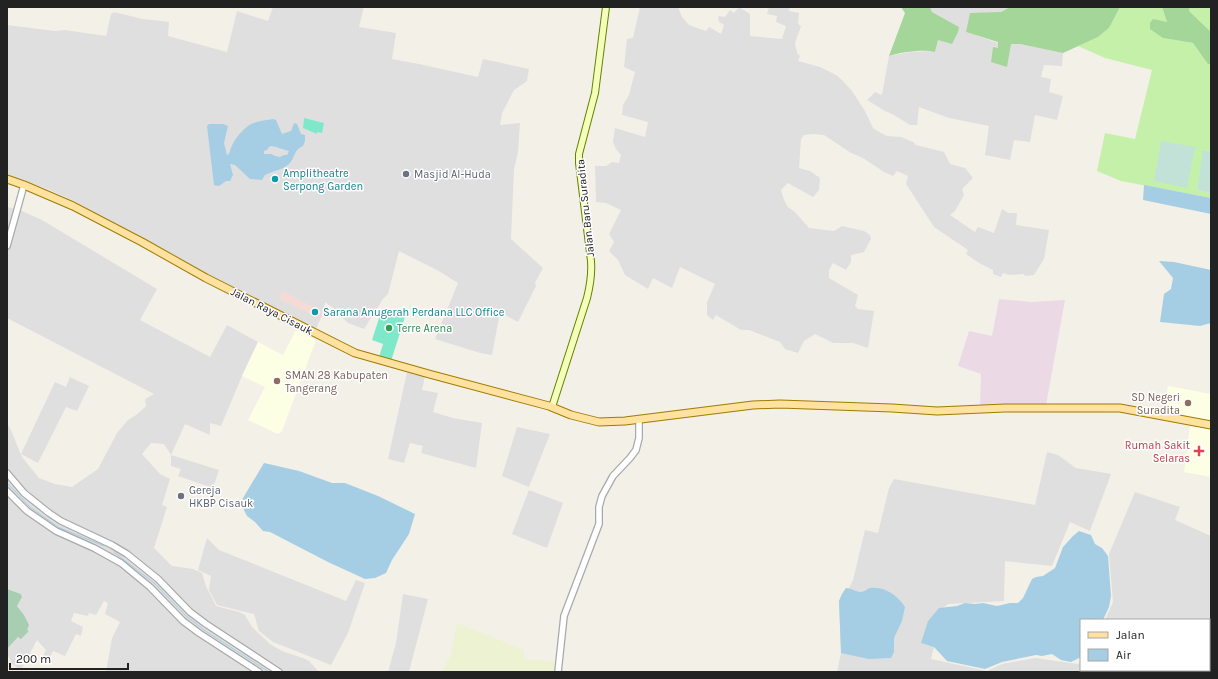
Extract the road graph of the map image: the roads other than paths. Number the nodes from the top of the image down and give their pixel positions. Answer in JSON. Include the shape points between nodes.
{"nodes":[{"id":1,"x":606,"y":7,"type":"edge"},
{"id":2,"x":7,"y":179,"type":"edge"},
{"id":3,"x":24,"y":184,"type":"junction"},
{"id":4,"x":7,"y":246,"type":"edge"},
{"id":5,"x":552,"y":407,"type":"junction"},
{"id":6,"x":639,"y":419,"type":"junction"},
{"id":7,"x":1211,"y":425,"type":"edge"},
{"id":8,"x":7,"y":473,"type":"edge"},
{"id":9,"x":7,"y":491,"type":"edge"},
{"id":10,"x":112,"y":544,"type":"junction"},
{"id":11,"x":106,"y":554,"type":"junction"},
{"id":12,"x":242,"y":647,"type":"junction"},
{"id":13,"x":236,"y":657,"type":"junction"},
{"id":14,"x":259,"y":672,"type":"edge"},
{"id":15,"x":279,"y":672,"type":"edge"},
{"id":16,"x":558,"y":672,"type":"edge"}],
"edges":[{"from":1,"to":5,"type":"main road","name":"Jalan Baru Suradita","via":[[595,93],[579,154],[592,271],[588,298]]},
{"from":2,"to":3,"type":"main road","name":"Jalan Raya Cisauk"},
{"from":3,"to":4,"type":"street"},
{"from":3,"to":5,"type":"main road","name":"Jalan Raya Cisauk","via":[[119,230],[206,278],[354,353]]},
{"from":5,"to":6,"type":"main road","name":"Jalan Raya Cisauk","via":[[603,423]]},
{"from":6,"to":7,"type":"main road","name":"Jalan Raya Cisauk","via":[[780,404],[937,411],[1110,407]]},
{"from":6,"to":16,"type":"street","via":[[636,450],[609,480],[602,496],[599,524],[564,616]]},
{"from":8,"to":10,"type":"street","via":[[24,493],[49,513]]},
{"from":9,"to":11,"type":"street","via":[[27,511],[56,531]]},
{"from":10,"to":11,"type":"street"},
{"from":10,"to":12,"type":"street","via":[[158,579],[190,612]]},
{"from":11,"to":13,"type":"street","via":[[150,587],[183,621]]},
{"from":12,"to":13,"type":"street"},
{"from":12,"to":15,"type":"street"},
{"from":13,"to":14,"type":"street"}]}
